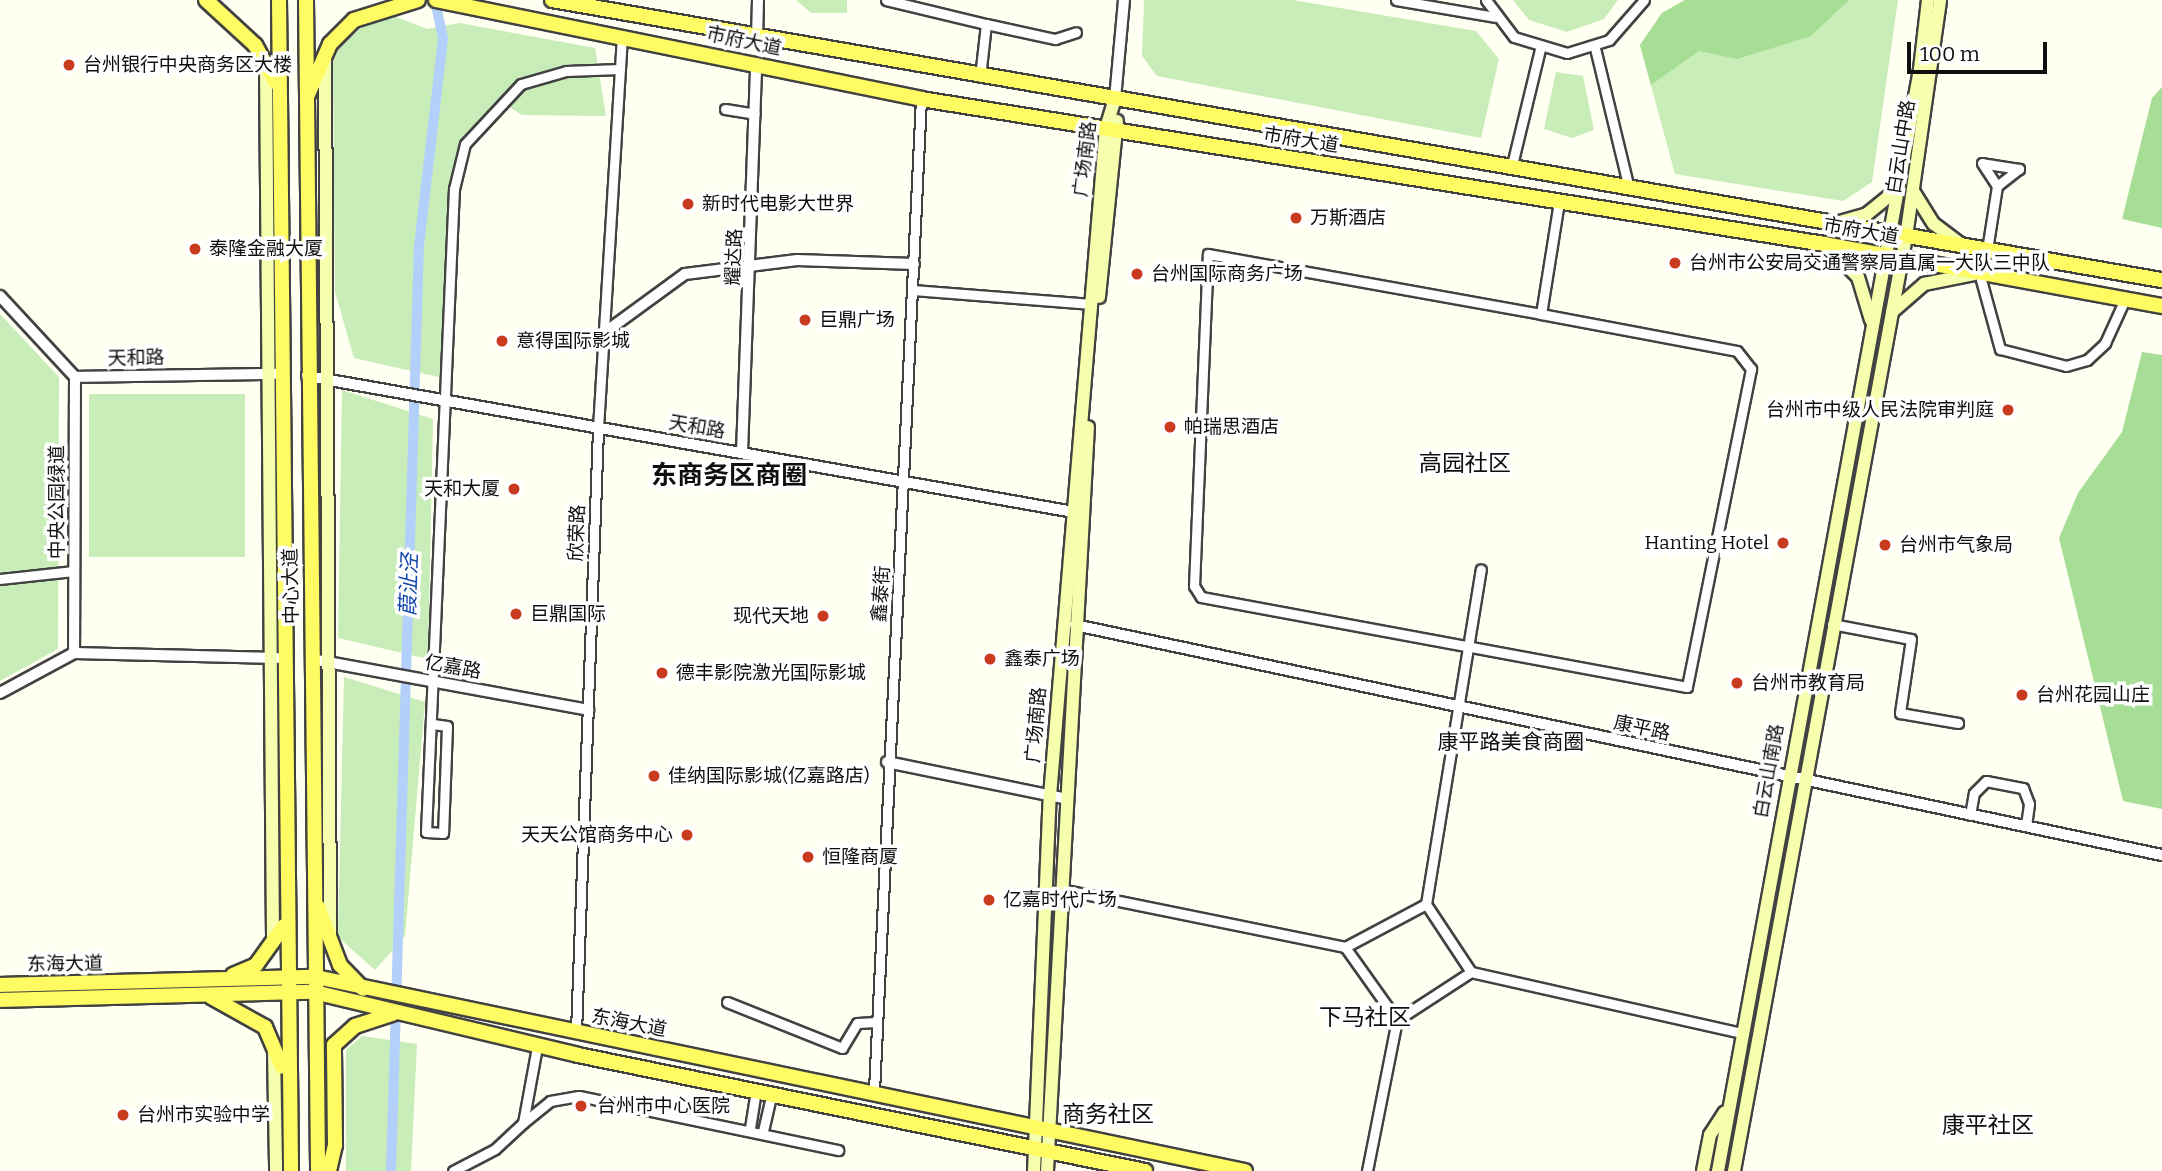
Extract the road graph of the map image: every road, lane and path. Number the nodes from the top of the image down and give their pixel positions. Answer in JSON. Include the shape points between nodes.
{"nodes":[{"id":1,"x":206,"y":0,"type":"edge"},
{"id":2,"x":279,"y":0,"type":"edge"},
{"id":3,"x":306,"y":0,"type":"edge"},
{"id":4,"x":418,"y":0,"type":"edge"},
{"id":5,"x":436,"y":0,"type":"edge"},
{"id":6,"x":552,"y":0,"type":"edge"},
{"id":7,"x":758,"y":0,"type":"edge"},
{"id":8,"x":886,"y":0,"type":"edge"},
{"id":9,"x":1124,"y":0,"type":"edge"},
{"id":10,"x":1396,"y":0,"type":"edge"},
{"id":11,"x":1486,"y":0,"type":"edge"},
{"id":12,"x":1644,"y":0,"type":"edge"},
{"id":13,"x":1928,"y":0,"type":"edge"},
{"id":14,"x":1940,"y":0,"type":"edge"},
{"id":15,"x":1494,"y":17,"type":"junction"},
{"id":16,"x":986,"y":24,"type":"junction"},
{"id":17,"x":1076,"y":32,"type":"dead end"},
{"id":18,"x":622,"y":36,"type":"junction"},
{"id":19,"x":757,"y":40,"type":"junction"},
{"id":20,"x":1595,"y":48,"type":"junction"},
{"id":21,"x":1540,"y":49,"type":"junction"},
{"id":22,"x":325,"y":54,"type":"junction"},
{"id":23,"x":266,"y":61,"type":"junction"},
{"id":24,"x":756,"y":63,"type":"junction"},
{"id":25,"x":620,"y":69,"type":"junction"},
{"id":26,"x":980,"y":77,"type":"junction"},
{"id":27,"x":280,"y":93,"type":"junction"},
{"id":28,"x":921,"y":99,"type":"junction"},
{"id":29,"x":1115,"y":99,"type":"junction"},
{"id":30,"x":304,"y":104,"type":"junction"},
{"id":31,"x":725,"y":109,"type":"dead end"},
{"id":32,"x":755,"y":114,"type":"junction"},
{"id":33,"x":1112,"y":129,"type":"junction"},
{"id":34,"x":1511,"y":169,"type":"junction"},
{"id":35,"x":1997,"y":186,"type":"dead end"},
{"id":36,"x":1899,"y":188,"type":"junction"},
{"id":37,"x":1629,"y":189,"type":"junction"},
{"id":38,"x":1913,"y":191,"type":"junction"},
{"id":39,"x":1559,"y":201,"type":"junction"},
{"id":40,"x":1831,"y":224,"type":"junction"},
{"id":41,"x":1891,"y":234,"type":"junction"},
{"id":42,"x":1906,"y":237,"type":"junction"},
{"id":43,"x":1824,"y":244,"type":"junction"},
{"id":44,"x":1968,"y":247,"type":"junction"},
{"id":45,"x":1987,"y":250,"type":"junction"},
{"id":46,"x":1886,"y":255,"type":"junction"},
{"id":47,"x":1902,"y":258,"type":"junction"},
{"id":48,"x":752,"y":262,"type":"junction"},
{"id":49,"x":914,"y":264,"type":"junction"},
{"id":50,"x":1977,"y":275,"type":"junction"},
{"id":51,"x":2162,"y":280,"type":"edge"},
{"id":52,"x":914,"y":290,"type":"junction"},
{"id":53,"x":0,"y":296,"type":"edge"},
{"id":54,"x":2125,"y":299,"type":"junction"},
{"id":55,"x":1090,"y":304,"type":"junction"},
{"id":56,"x":2162,"y":306,"type":"edge"},
{"id":57,"x":1892,"y":312,"type":"junction"},
{"id":58,"x":1541,"y":314,"type":"junction"},
{"id":59,"x":1872,"y":331,"type":"junction"},
{"id":60,"x":604,"y":333,"type":"junction"},
{"id":61,"x":274,"y":374,"type":"junction"},
{"id":62,"x":75,"y":376,"type":"junction"},
{"id":63,"x":306,"y":376,"type":"junction"},
{"id":64,"x":328,"y":380,"type":"junction"},
{"id":65,"x":449,"y":401,"type":"junction"},
{"id":66,"x":1874,"y":403,"type":"junction"},
{"id":67,"x":1920,"y":412,"type":"dead end"},
{"id":68,"x":598,"y":428,"type":"junction"},
{"id":69,"x":741,"y":452,"type":"junction"},
{"id":70,"x":906,"y":485,"type":"junction"},
{"id":71,"x":1077,"y":513,"type":"junction"},
{"id":72,"x":1481,"y":569,"type":"dead end"},
{"id":73,"x":74,"y":571,"type":"junction"},
{"id":74,"x":0,"y":579,"type":"edge"},
{"id":75,"x":1832,"y":624,"type":"junction"},
{"id":76,"x":1075,"y":625,"type":"junction"},
{"id":77,"x":1471,"y":647,"type":"junction"},
{"id":78,"x":74,"y":653,"type":"junction"},
{"id":79,"x":277,"y":658,"type":"junction"},
{"id":80,"x":311,"y":659,"type":"junction"},
{"id":81,"x":332,"y":662,"type":"junction"},
{"id":82,"x":436,"y":682,"type":"junction"},
{"id":83,"x":0,"y":694,"type":"edge"},
{"id":84,"x":1460,"y":708,"type":"junction"},
{"id":85,"x":588,"y":710,"type":"junction"},
{"id":86,"x":1958,"y":723,"type":"dead end"},
{"id":87,"x":433,"y":724,"type":"junction"},
{"id":88,"x":887,"y":762,"type":"junction"},
{"id":89,"x":1787,"y":777,"type":"junction"},
{"id":90,"x":1803,"y":780,"type":"junction"},
{"id":91,"x":1056,"y":797,"type":"junction"},
{"id":92,"x":1970,"y":815,"type":"junction"},
{"id":93,"x":2026,"y":826,"type":"junction"},
{"id":94,"x":2162,"y":855,"type":"edge"},
{"id":95,"x":1060,"y":889,"type":"junction"},
{"id":96,"x":315,"y":899,"type":"junction"},
{"id":97,"x":1426,"y":904,"type":"junction"},
{"id":98,"x":285,"y":924,"type":"junction"},
{"id":99,"x":330,"y":938,"type":"junction"},
{"id":100,"x":273,"y":943,"type":"junction"},
{"id":101,"x":1345,"y":947,"type":"junction"},
{"id":102,"x":1471,"y":972,"type":"junction"},
{"id":103,"x":316,"y":977,"type":"junction"},
{"id":104,"x":285,"y":978,"type":"junction"},
{"id":105,"x":213,"y":980,"type":"junction"},
{"id":106,"x":0,"y":985,"type":"edge"},
{"id":107,"x":363,"y":990,"type":"junction"},
{"id":108,"x":286,"y":993,"type":"junction"},
{"id":109,"x":316,"y":993,"type":"junction"},
{"id":110,"x":207,"y":995,"type":"junction"},
{"id":111,"x":0,"y":1000,"type":"edge"},
{"id":112,"x":727,"y":1002,"type":"dead end"},
{"id":113,"x":393,"y":1014,"type":"junction"},
{"id":114,"x":1397,"y":1020,"type":"junction"},
{"id":115,"x":877,"y":1022,"type":"junction"},
{"id":116,"x":576,"y":1032,"type":"junction"},
{"id":117,"x":1742,"y":1033,"type":"junction"},
{"id":118,"x":274,"y":1044,"type":"junction"},
{"id":119,"x":537,"y":1047,"type":"junction"},
{"id":120,"x":874,"y":1091,"type":"junction"},
{"id":121,"x":289,"y":1092,"type":"junction"},
{"id":122,"x":764,"y":1093,"type":"junction"},
{"id":123,"x":1729,"y":1106,"type":"junction"},
{"id":124,"x":523,"y":1123,"type":"junction"},
{"id":125,"x":1042,"y":1127,"type":"junction"},
{"id":126,"x":750,"y":1128,"type":"junction"},
{"id":127,"x":763,"y":1131,"type":"junction"},
{"id":128,"x":335,"y":1145,"type":"junction"},
{"id":129,"x":1042,"y":1149,"type":"junction"},
{"id":130,"x":838,"y":1150,"type":"dead end"},
{"id":131,"x":275,"y":1171,"type":"edge"},
{"id":132,"x":291,"y":1171,"type":"edge"},
{"id":133,"x":318,"y":1171,"type":"edge"},
{"id":134,"x":329,"y":1171,"type":"edge"},
{"id":135,"x":335,"y":1171,"type":"edge"},
{"id":136,"x":453,"y":1171,"type":"edge"},
{"id":137,"x":1034,"y":1171,"type":"edge"},
{"id":138,"x":1047,"y":1171,"type":"edge"},
{"id":139,"x":1145,"y":1171,"type":"edge"},
{"id":140,"x":1245,"y":1171,"type":"edge"},
{"id":141,"x":1367,"y":1171,"type":"edge"},
{"id":142,"x":1703,"y":1171,"type":"edge"},
{"id":143,"x":1718,"y":1171,"type":"edge"},
{"id":144,"x":1734,"y":1171,"type":"edge"}],
"edges":[{"from":1,"to":23,"type":"main road"},
{"from":2,"to":27,"type":"main road","name":"中心大道"},
{"from":3,"to":30,"type":"main road","name":"中心大道"},
{"from":4,"to":22,"type":"main road","via":[[354,20]]},
{"from":5,"to":18,"type":"main road","name":"市府大道"},
{"from":6,"to":19,"type":"main road","name":"市府大道"},
{"from":7,"to":19,"type":"street"},
{"from":8,"to":16,"type":"street"},
{"from":9,"to":29,"type":"street"},
{"from":10,"to":15,"type":"street"},
{"from":11,"to":15,"type":"street"},
{"from":12,"to":20,"type":"street","via":[[1623,31]]},
{"from":13,"to":36,"type":"main road","name":"白云山中路"},
{"from":14,"to":38,"type":"main road","name":"白云山中路"},
{"from":15,"to":21,"type":"street"},
{"from":16,"to":17,"type":"street","via":[[1055,40]]},
{"from":16,"to":26,"type":"street"},
{"from":18,"to":24,"type":"main road","name":"市府大道"},
{"from":18,"to":25,"type":"street","name":"欣荣路"},
{"from":19,"to":26,"type":"main road","name":"市府大道"},
{"from":20,"to":21,"type":"street"},
{"from":20,"to":37,"type":"street"},
{"from":21,"to":34,"type":"street"},
{"from":22,"to":30,"type":"main road"},
{"from":22,"to":64,"type":"main road"},
{"from":23,"to":27,"type":"main road"},
{"from":23,"to":61,"type":"main road"},
{"from":24,"to":28,"type":"main road","name":"市府大道"},
{"from":24,"to":32,"type":"street","name":"耀达路"},
{"from":25,"to":60,"type":"street","name":"欣荣路"},
{"from":25,"to":65,"type":"street","via":[[566,71],[520,85],[464,144],[454,189]]},
{"from":26,"to":29,"type":"main road","name":"市府大道"},
{"from":27,"to":61,"type":"main road","name":"中心大道"},
{"from":28,"to":33,"type":"main road","name":"市府大道"},
{"from":28,"to":49,"type":"street","name":"鑫泰街"},
{"from":29,"to":33,"type":"main road","name":"广场南路"},
{"from":29,"to":34,"type":"main road","name":"市府大道"},
{"from":30,"to":63,"type":"main road","name":"中心大道"},
{"from":31,"to":32,"type":"street"},
{"from":32,"to":48,"type":"street","name":"耀达路"},
{"from":33,"to":39,"type":"main road","name":"市府大道"},
{"from":33,"to":55,"type":"main road","name":"广场南路"},
{"from":33,"to":71,"type":"main road","name":"广场南路"},
{"from":34,"to":37,"type":"main road","name":"市府大道"},
{"from":35,"to":45,"type":"street"},
{"from":36,"to":40,"type":"main road","via":[[1867,214]]},
{"from":36,"to":41,"type":"main road","name":"白云山中路"},
{"from":37,"to":40,"type":"main road","name":"市府大道"},
{"from":38,"to":42,"type":"main road","name":"白云山中路"},
{"from":38,"to":44,"type":"main road","via":[[1934,224]]},
{"from":39,"to":43,"type":"main road","name":"市府大道"},
{"from":39,"to":58,"type":"street"},
{"from":40,"to":41,"type":"main road","name":"市府大道"},
{"from":41,"to":42,"type":"main road","name":"市府大道"},
{"from":41,"to":46,"type":"main road","name":"白云山中路"},
{"from":42,"to":44,"type":"main road","name":"市府大道"},
{"from":42,"to":47,"type":"main road","name":"白云山中路"},
{"from":43,"to":46,"type":"main road","name":"市府大道"},
{"from":43,"to":59,"type":"main road","via":[[1858,277]]},
{"from":44,"to":45,"type":"main road","name":"市府大道"},
{"from":45,"to":51,"type":"main road","name":"市府大道"},
{"from":46,"to":47,"type":"main road","name":"市府大道"},
{"from":46,"to":59,"type":"main road","name":"白云山南路"},
{"from":47,"to":50,"type":"main road","name":"市府大道"},
{"from":47,"to":57,"type":"main road","name":"白云山南路"},
{"from":48,"to":49,"type":"street"},
{"from":48,"to":60,"type":"street","via":[[685,274]]},
{"from":48,"to":69,"type":"street","name":"耀达路"},
{"from":49,"to":52,"type":"street","name":"鑫泰街"},
{"from":50,"to":54,"type":"main road","name":"市府大道"},
{"from":50,"to":54,"type":"street","via":[[2000,349],[2066,366],[2087,360],[2105,343]]},
{"from":50,"to":57,"type":"main road","via":[[1924,284]]},
{"from":52,"to":55,"type":"street"},
{"from":52,"to":70,"type":"street","name":"鑫泰街"},
{"from":53,"to":62,"type":"street"},
{"from":54,"to":56,"type":"main road","name":"市府大道"},
{"from":55,"to":71,"type":"main road","name":"广场南路"},
{"from":57,"to":66,"type":"main road","name":"白云山南路"},
{"from":58,"to":77,"type":"street","via":[[1737,351],[1751,369],[1687,687]]},
{"from":58,"to":77,"type":"street","via":[[1208,254],[1194,586],[1201,597]]},
{"from":59,"to":89,"type":"main road","name":"白云山南路"},
{"from":60,"to":68,"type":"street","name":"欣荣路"},
{"from":61,"to":62,"type":"street","name":"天和路"},
{"from":61,"to":79,"type":"main road","name":"中心大道"},
{"from":62,"to":73,"type":"street","name":"中央公园绿道"},
{"from":63,"to":64,"type":"street","name":"天和路"},
{"from":63,"to":80,"type":"main road","name":"中心大道"},
{"from":64,"to":65,"type":"street","name":"天和路"},
{"from":64,"to":81,"type":"main road"},
{"from":65,"to":68,"type":"street","name":"天和路"},
{"from":65,"to":82,"type":"street"},
{"from":66,"to":67,"type":"street"},
{"from":66,"to":75,"type":"main road","name":"白云山南路"},
{"from":68,"to":69,"type":"street","name":"天和路"},
{"from":68,"to":85,"type":"street","name":"欣荣路"},
{"from":69,"to":70,"type":"street","name":"天和路"},
{"from":70,"to":71,"type":"street","name":"天和路"},
{"from":70,"to":88,"type":"street","name":"鑫泰街"},
{"from":71,"to":76,"type":"main road","name":"广场南路"},
{"from":71,"to":91,"type":"main road","name":"广场南路"},
{"from":72,"to":77,"type":"street"},
{"from":73,"to":74,"type":"street"},
{"from":73,"to":78,"type":"street","name":"中央公园绿道"},
{"from":75,"to":86,"type":"street","via":[[1911,639],[1900,713]]},
{"from":75,"to":90,"type":"main road","name":"白云山南路"},
{"from":76,"to":84,"type":"street","name":"康平路"},
{"from":76,"to":91,"type":"main road","name":"广场南路"},
{"from":77,"to":84,"type":"street"},
{"from":78,"to":79,"type":"street"},
{"from":78,"to":83,"type":"street"},
{"from":79,"to":98,"type":"main road","name":"中心大道"},
{"from":79,"to":100,"type":"main road"},
{"from":80,"to":81,"type":"street","name":"亿嘉路"},
{"from":80,"to":96,"type":"main road","name":"中心大道"},
{"from":81,"to":82,"type":"street","name":"亿嘉路"},
{"from":81,"to":99,"type":"main road"},
{"from":82,"to":85,"type":"street","name":"亿嘉路"},
{"from":82,"to":87,"type":"street"},
{"from":84,"to":89,"type":"street","name":"康平路"},
{"from":84,"to":97,"type":"street"},
{"from":85,"to":116,"type":"street","name":"欣荣路"},
{"from":87,"to":87,"type":"street","via":[[426,832],[443,833],[447,726]]},
{"from":88,"to":91,"type":"street"},
{"from":88,"to":115,"type":"street","name":"鑫泰街"},
{"from":89,"to":90,"type":"street","name":"康平路"},
{"from":89,"to":117,"type":"main road","name":"白云山南路"},
{"from":90,"to":92,"type":"street","name":"康平路"},
{"from":90,"to":144,"type":"main road","name":"白云山南路"},
{"from":91,"to":95,"type":"main road","name":"广场南路"},
{"from":91,"to":125,"type":"main road","name":"广场南路"},
{"from":92,"to":93,"type":"street","name":"康平路"},
{"from":92,"to":93,"type":"street","via":[[1974,793],[1986,782],[2023,788]]},
{"from":93,"to":94,"type":"street","name":"康平路"},
{"from":95,"to":101,"type":"street"},
{"from":95,"to":125,"type":"main road","name":"广场南路"},
{"from":96,"to":99,"type":"main road"},
{"from":96,"to":103,"type":"main road","name":"中心大道"},
{"from":97,"to":101,"type":"street"},
{"from":97,"to":102,"type":"street"},
{"from":98,"to":100,"type":"main road"},
{"from":98,"to":104,"type":"main road","name":"中心大道"},
{"from":99,"to":107,"type":"main road","via":[[340,965]]},
{"from":100,"to":105,"type":"main road","via":[[256,965]]},
{"from":101,"to":114,"type":"street"},
{"from":102,"to":114,"type":"street"},
{"from":102,"to":117,"type":"street"},
{"from":103,"to":104,"type":"main road","name":"东海大道"},
{"from":103,"to":107,"type":"main road","name":"东海大道"},
{"from":103,"to":109,"type":"main road","name":"中心大道"},
{"from":104,"to":105,"type":"main road","name":"东海大道"},
{"from":104,"to":108,"type":"main road","name":"中心大道"},
{"from":105,"to":106,"type":"main road","name":"东海大道"},
{"from":107,"to":116,"type":"main road","name":"东海大道"},
{"from":108,"to":109,"type":"main road","name":"东海大道"},
{"from":108,"to":110,"type":"main road","name":"东海大道"},
{"from":108,"to":121,"type":"main road","name":"中心大道"},
{"from":109,"to":113,"type":"main road","name":"东海大道"},
{"from":109,"to":133,"type":"main road","name":"中心大道"},
{"from":110,"to":111,"type":"main road","name":"东海大道"},
{"from":110,"to":118,"type":"main road","via":[[265,1027]]},
{"from":112,"to":115,"type":"street","via":[[842,1048],[857,1023]]},
{"from":113,"to":119,"type":"main road","name":"东海大道"},
{"from":113,"to":128,"type":"main road","via":[[355,1026],[334,1045]]},
{"from":114,"to":141,"type":"street"},
{"from":115,"to":120,"type":"street","name":"鑫泰街"},
{"from":116,"to":120,"type":"main road","name":"东海大道"},
{"from":117,"to":123,"type":"main road","name":"白云山南路"},
{"from":118,"to":121,"type":"main road"},
{"from":118,"to":131,"type":"main road"},
{"from":119,"to":122,"type":"main road","name":"东海大道"},
{"from":119,"to":124,"type":"street"},
{"from":120,"to":125,"type":"main road","name":"东海大道"},
{"from":121,"to":132,"type":"main road","name":"中心大道"},
{"from":122,"to":126,"type":"street"},
{"from":122,"to":127,"type":"street"},
{"from":122,"to":129,"type":"main road","name":"东海大道"},
{"from":123,"to":142,"type":"main road","via":[[1710,1135]]},
{"from":123,"to":143,"type":"main road","name":"白云山南路"},
{"from":124,"to":126,"type":"street","via":[[550,1101],[579,1096]]},
{"from":124,"to":136,"type":"street","via":[[495,1149]]},
{"from":125,"to":129,"type":"main road","name":"广场南路"},
{"from":125,"to":140,"type":"main road","name":"东海大道"},
{"from":126,"to":127,"type":"street"},
{"from":127,"to":130,"type":"street"},
{"from":128,"to":134,"type":"main road"},
{"from":128,"to":135,"type":"main road"},
{"from":129,"to":137,"type":"main road","name":"广场南路"},
{"from":129,"to":138,"type":"main road","name":"广场南路"},
{"from":129,"to":139,"type":"main road","name":"东海大道"}]}
